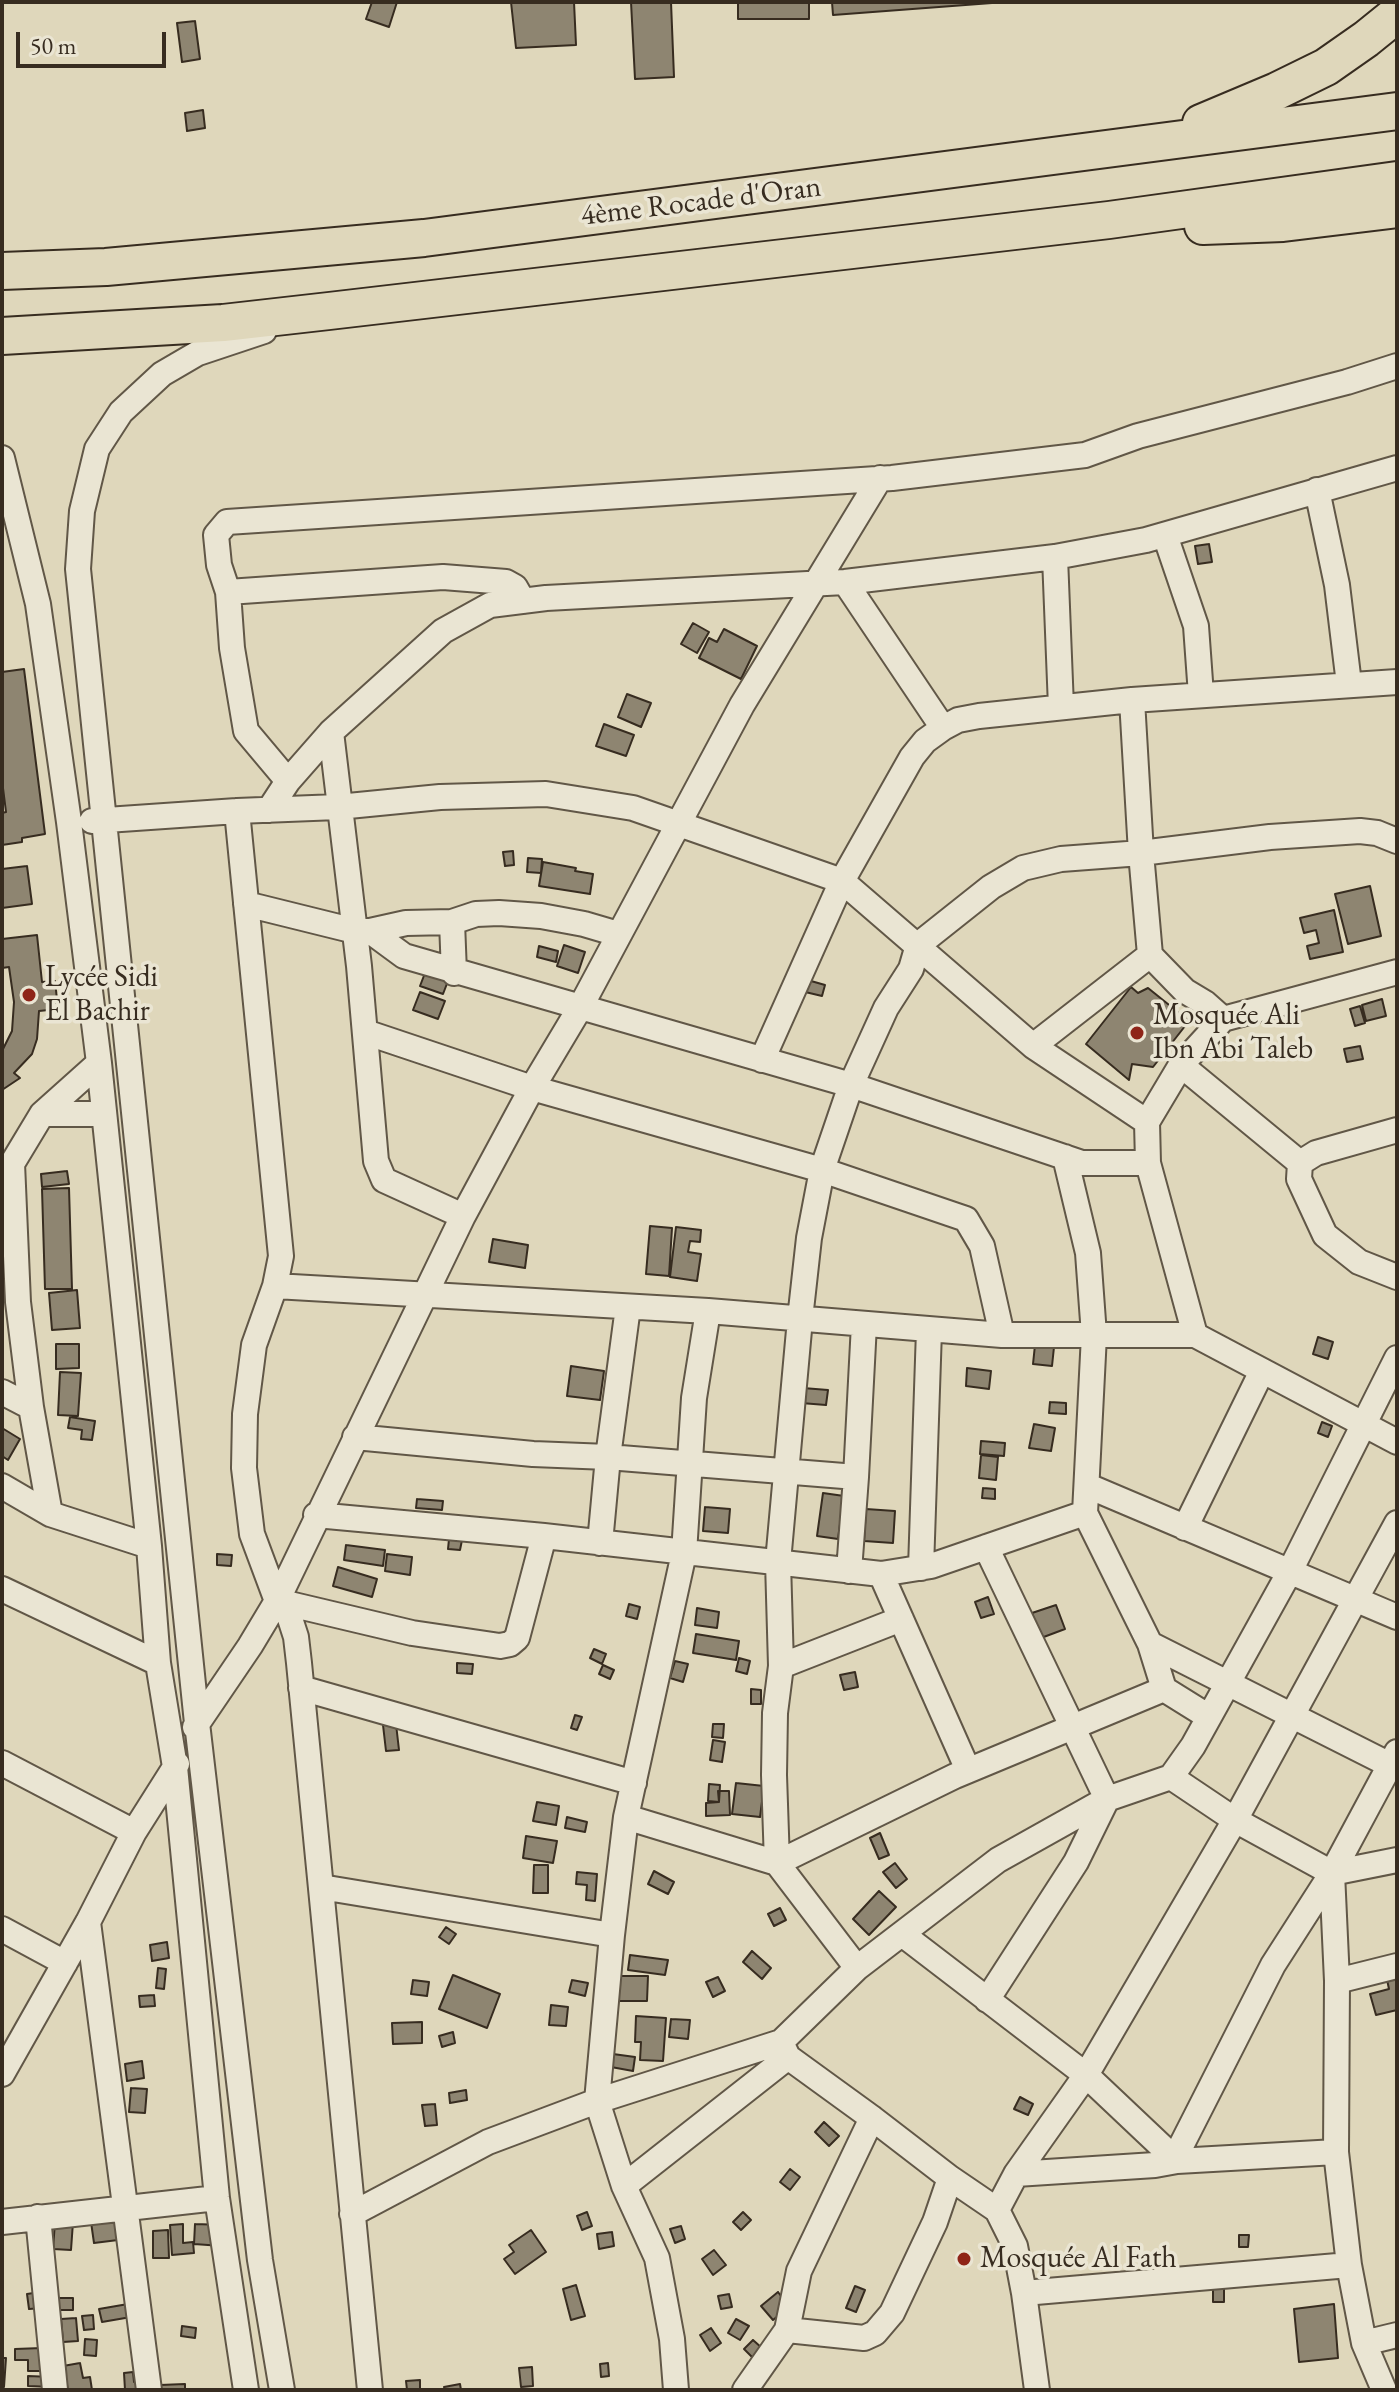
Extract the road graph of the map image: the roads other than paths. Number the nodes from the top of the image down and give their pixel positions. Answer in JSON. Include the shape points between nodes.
{"nodes":[{"id":1,"x":1397,"y":14,"type":"edge"},
{"id":2,"x":1397,"y":111,"type":"edge"},
{"id":3,"x":1148,"y":144,"type":"junction"},
{"id":4,"x":1397,"y":180,"type":"edge"},
{"id":5,"x":1397,"y":209,"type":"edge"},
{"id":6,"x":1109,"y":220,"type":"junction"},
{"id":7,"x":2,"y":271,"type":"edge"},
{"id":8,"x":329,"y":311,"type":"junction"},
{"id":9,"x":2,"y":336,"type":"edge"},
{"id":10,"x":1397,"y":366,"type":"edge"},
{"id":11,"x":2,"y":458,"type":"edge"},
{"id":12,"x":1397,"y":468,"type":"edge"},
{"id":13,"x":880,"y":478,"type":"junction"},
{"id":14,"x":1317,"y":490,"type":"junction"},
{"id":15,"x":1165,"y":535,"type":"junction"},
{"id":16,"x":1055,"y":557,"type":"junction"},
{"id":17,"x":845,"y":582,"type":"junction"},
{"id":18,"x":818,"y":583,"type":"junction"},
{"id":19,"x":228,"y":592,"type":"junction"},
{"id":20,"x":523,"y":601,"type":"junction"},
{"id":21,"x":1397,"y":682,"type":"edge"},
{"id":22,"x":1349,"y":684,"type":"junction"},
{"id":23,"x":1201,"y":695,"type":"junction"},
{"id":24,"x":1132,"y":700,"type":"junction"},
{"id":25,"x":1061,"y":707,"type":"junction"},
{"id":26,"x":943,"y":728,"type":"junction"},
{"id":27,"x":331,"y":732,"type":"junction"},
{"id":28,"x":288,"y":781,"type":"junction"},
{"id":29,"x":338,"y":807,"type":"junction"},
{"id":30,"x":269,"y":810,"type":"junction"},
{"id":31,"x":237,"y":811,"type":"junction"},
{"id":32,"x":105,"y":821,"type":"junction"},
{"id":33,"x":69,"y":822,"type":"junction"},
{"id":34,"x":679,"y":824,"type":"junction"},
{"id":35,"x":1397,"y":841,"type":"edge"},
{"id":36,"x":1141,"y":853,"type":"junction"},
{"id":37,"x":842,"y":881,"type":"junction"},
{"id":38,"x":246,"y":904,"type":"junction"},
{"id":39,"x":452,"y":922,"type":"junction"},
{"id":40,"x":363,"y":931,"type":"junction"},
{"id":41,"x":618,"y":934,"type":"junction"},
{"id":42,"x":918,"y":945,"type":"junction"},
{"id":43,"x":1150,"y":955,"type":"junction"},
{"id":44,"x":1397,"y":972,"type":"edge"},
{"id":45,"x":454,"y":973,"type":"junction"},
{"id":46,"x":581,"y":1006,"type":"junction"},
{"id":47,"x":1223,"y":1019,"type":"junction"},
{"id":48,"x":365,"y":1032,"type":"junction"},
{"id":49,"x":1033,"y":1046,"type":"junction"},
{"id":50,"x":762,"y":1060,"type":"junction"},
{"id":51,"x":99,"y":1063,"type":"junction"},
{"id":52,"x":1181,"y":1065,"type":"junction"},
{"id":53,"x":851,"y":1085,"type":"junction"},
{"id":54,"x":532,"y":1088,"type":"junction"},
{"id":55,"x":42,"y":1114,"type":"junction"},
{"id":56,"x":103,"y":1114,"type":"junction"},
{"id":57,"x":1147,"y":1122,"type":"junction"},
{"id":58,"x":1397,"y":1130,"type":"edge"},
{"id":59,"x":1065,"y":1157,"type":"junction"},
{"id":60,"x":1148,"y":1163,"type":"junction"},
{"id":61,"x":1300,"y":1163,"type":"junction"},
{"id":62,"x":822,"y":1170,"type":"junction"},
{"id":63,"x":7,"y":1172,"type":"edge"},
{"id":64,"x":463,"y":1216,"type":"junction"},
{"id":65,"x":1397,"y":1277,"type":"edge"},
{"id":66,"x":275,"y":1286,"type":"junction"},
{"id":67,"x":426,"y":1293,"type":"junction"},
{"id":68,"x":10,"y":1298,"type":"edge"},
{"id":69,"x":628,"y":1307,"type":"junction"},
{"id":70,"x":708,"y":1311,"type":"junction"},
{"id":71,"x":800,"y":1319,"type":"junction"},
{"id":72,"x":864,"y":1324,"type":"junction"},
{"id":73,"x":929,"y":1330,"type":"junction"},
{"id":74,"x":1002,"y":1335,"type":"junction"},
{"id":75,"x":1094,"y":1335,"type":"junction"},
{"id":76,"x":1195,"y":1335,"type":"junction"},
{"id":77,"x":1397,"y":1358,"type":"edge"},
{"id":78,"x":1262,"y":1371,"type":"junction"},
{"id":79,"x":2,"y":1392,"type":"edge"},
{"id":80,"x":31,"y":1407,"type":"junction"},
{"id":81,"x":1365,"y":1424,"type":"junction"},
{"id":82,"x":355,"y":1437,"type":"junction"},
{"id":83,"x":1397,"y":1442,"type":"edge"},
{"id":84,"x":608,"y":1457,"type":"junction"},
{"id":85,"x":690,"y":1464,"type":"junction"},
{"id":86,"x":787,"y":1473,"type":"junction"},
{"id":87,"x":856,"y":1477,"type":"junction"},
{"id":88,"x":2,"y":1486,"type":"edge"},
{"id":89,"x":1088,"y":1486,"type":"junction"},
{"id":90,"x":1085,"y":1513,"type":"junction"},
{"id":91,"x":50,"y":1514,"type":"junction"},
{"id":92,"x":316,"y":1515,"type":"junction"},
{"id":93,"x":1397,"y":1523,"type":"edge"},
{"id":94,"x":1185,"y":1528,"type":"junction"},
{"id":95,"x":544,"y":1536,"type":"junction"},
{"id":96,"x":600,"y":1543,"type":"junction"},
{"id":97,"x":149,"y":1546,"type":"junction"},
{"id":98,"x":986,"y":1547,"type":"junction"},
{"id":99,"x":684,"y":1553,"type":"junction"},
{"id":100,"x":778,"y":1562,"type":"junction"},
{"id":101,"x":921,"y":1568,"type":"junction"},
{"id":102,"x":849,"y":1571,"type":"junction"},
{"id":103,"x":1289,"y":1573,"type":"junction"},
{"id":104,"x":881,"y":1574,"type":"junction"},
{"id":105,"x":2,"y":1589,"type":"edge"},
{"id":106,"x":1354,"y":1598,"type":"junction"},
{"id":107,"x":281,"y":1602,"type":"junction"},
{"id":108,"x":1397,"y":1617,"type":"edge"},
{"id":109,"x":901,"y":1619,"type":"junction"},
{"id":110,"x":1150,"y":1644,"type":"junction"},
{"id":111,"x":158,"y":1663,"type":"junction"},
{"id":112,"x":781,"y":1666,"type":"junction"},
{"id":113,"x":1228,"y":1682,"type":"junction"},
{"id":114,"x":301,"y":1688,"type":"junction"},
{"id":115,"x":1164,"y":1689,"type":"junction"},
{"id":116,"x":1291,"y":1714,"type":"junction"},
{"id":117,"x":1209,"y":1717,"type":"junction"},
{"id":118,"x":197,"y":1723,"type":"junction"},
{"id":119,"x":1072,"y":1726,"type":"junction"},
{"id":120,"x":1394,"y":1759,"type":"edge"},
{"id":121,"x":2,"y":1763,"type":"edge"},
{"id":122,"x":175,"y":1767,"type":"junction"},
{"id":123,"x":968,"y":1770,"type":"junction"},
{"id":124,"x":1171,"y":1777,"type":"junction"},
{"id":125,"x":634,"y":1783,"type":"junction"},
{"id":126,"x":1107,"y":1799,"type":"junction"},
{"id":127,"x":626,"y":1817,"type":"junction"},
{"id":128,"x":1235,"y":1820,"type":"junction"},
{"id":129,"x":134,"y":1832,"type":"junction"},
{"id":130,"x":1397,"y":1860,"type":"edge"},
{"id":131,"x":777,"y":1863,"type":"junction"},
{"id":132,"x":1332,"y":1873,"type":"junction"},
{"id":133,"x":321,"y":1887,"type":"junction"},
{"id":134,"x":88,"y":1922,"type":"junction"},
{"id":135,"x":2,"y":1929,"type":"edge"},
{"id":136,"x":902,"y":1934,"type":"junction"},
{"id":137,"x":612,"y":1935,"type":"junction"},
{"id":138,"x":65,"y":1963,"type":"junction"},
{"id":139,"x":1397,"y":1966,"type":"edge"},
{"id":140,"x":857,"y":1968,"type":"junction"},
{"id":141,"x":1337,"y":1981,"type":"junction"},
{"id":142,"x":987,"y":2000,"type":"junction"},
{"id":143,"x":785,"y":2050,"type":"junction"},
{"id":144,"x":2,"y":2074,"type":"edge"},
{"id":145,"x":1086,"y":2075,"type":"junction"},
{"id":146,"x":597,"y":2101,"type":"junction"},
{"id":147,"x":872,"y":2118,"type":"junction"},
{"id":148,"x":1336,"y":2152,"type":"junction"},
{"id":149,"x":1177,"y":2161,"type":"junction"},
{"id":150,"x":1016,"y":2174,"type":"junction"},
{"id":151,"x":950,"y":2178,"type":"junction"},
{"id":152,"x":624,"y":2186,"type":"junction"},
{"id":153,"x":217,"y":2198,"type":"junction"},
{"id":154,"x":127,"y":2208,"type":"junction"},
{"id":155,"x":997,"y":2210,"type":"junction"},
{"id":156,"x":352,"y":2214,"type":"junction"},
{"id":157,"x":38,"y":2217,"type":"junction"},
{"id":158,"x":2,"y":2222,"type":"edge"},
{"id":159,"x":1349,"y":2265,"type":"junction"},
{"id":160,"x":1024,"y":2293,"type":"junction"},
{"id":161,"x":787,"y":2330,"type":"junction"},
{"id":162,"x":1397,"y":2335,"type":"edge"},
{"id":163,"x":1364,"y":2343,"type":"junction"},
{"id":164,"x":1383,"y":2387,"type":"edge"},
{"id":165,"x":55,"y":2390,"type":"edge"},
{"id":166,"x":149,"y":2390,"type":"edge"},
{"id":167,"x":246,"y":2390,"type":"edge"},
{"id":168,"x":282,"y":2390,"type":"edge"},
{"id":169,"x":370,"y":2390,"type":"edge"},
{"id":170,"x":676,"y":2390,"type":"edge"},
{"id":171,"x":745,"y":2390,"type":"edge"},
{"id":172,"x":1037,"y":2390,"type":"edge"}],
"edges":[{"from":1,"to":3,"type":"highway","via":[[1326,67]]},
{"from":2,"to":3,"type":"highway","name":"4ème Rocade d'Oran"},
{"from":3,"to":7,"type":"highway","name":"4ème Rocade d'Oran","via":[[424,238],[106,267]]},
{"from":4,"to":6,"type":"highway"},
{"from":5,"to":6,"type":"highway","via":[[1208,226]]},
{"from":6,"to":8,"type":"highway"},
{"from":8,"to":9,"type":"highway"},
{"from":8,"to":32,"type":"street","via":[[198,353],[162,374],[121,412],[97,449],[82,511],[78,569]]},
{"from":10,"to":13,"type":"street","via":[[1085,455]]},
{"from":11,"to":33,"type":"street","via":[[38,604]]},
{"from":12,"to":14,"type":"street"},
{"from":13,"to":18,"type":"street"},
{"from":13,"to":19,"type":"street","via":[[227,522],[216,535]]},
{"from":14,"to":15,"type":"street"},
{"from":14,"to":22,"type":"street","via":[[1337,585]]},
{"from":15,"to":16,"type":"street"},
{"from":15,"to":23,"type":"street","via":[[1196,626]]},
{"from":16,"to":17,"type":"street"},
{"from":16,"to":25,"type":"street"},
{"from":17,"to":18,"type":"street"},
{"from":17,"to":26,"type":"street"},
{"from":18,"to":20,"type":"street"},
{"from":18,"to":34,"type":"street","via":[[742,705]]},
{"from":19,"to":20,"type":"street","via":[[443,577],[506,582]]},
{"from":19,"to":28,"type":"street","via":[[246,731]]},
{"from":20,"to":27,"type":"street","via":[[490,605],[443,631]]},
{"from":21,"to":22,"type":"street"},
{"from":22,"to":23,"type":"street"},
{"from":23,"to":24,"type":"street"},
{"from":24,"to":25,"type":"street"},
{"from":24,"to":36,"type":"street"},
{"from":25,"to":26,"type":"street","via":[[979,716]]},
{"from":26,"to":37,"type":"street","via":[[912,757]]},
{"from":27,"to":28,"type":"street"},
{"from":27,"to":29,"type":"street"},
{"from":28,"to":30,"type":"street"},
{"from":29,"to":30,"type":"street"},
{"from":29,"to":34,"type":"street","via":[[546,794],[633,808]]},
{"from":29,"to":40,"type":"street"},
{"from":30,"to":31,"type":"street"},
{"from":31,"to":32,"type":"street"},
{"from":31,"to":38,"type":"street"},
{"from":32,"to":33,"type":"street"},
{"from":32,"to":118,"type":"street"},
{"from":33,"to":51,"type":"street"},
{"from":34,"to":37,"type":"street"},
{"from":34,"to":41,"type":"street"},
{"from":35,"to":36,"type":"street","via":[[1360,831]]},
{"from":36,"to":42,"type":"street","via":[[1061,859],[1023,868]]},
{"from":36,"to":43,"type":"street"},
{"from":37,"to":42,"type":"street"},
{"from":37,"to":50,"type":"street"},
{"from":38,"to":40,"type":"street"},
{"from":38,"to":66,"type":"street","via":[[280,1236]]},
{"from":39,"to":40,"type":"street"},
{"from":39,"to":41,"type":"street","via":[[476,914],[541,916]]},
{"from":39,"to":45,"type":"street"},
{"from":40,"to":45,"type":"street","via":[[404,956]]},
{"from":40,"to":48,"type":"street"},
{"from":41,"to":46,"type":"street"},
{"from":42,"to":49,"type":"street"},
{"from":42,"to":53,"type":"street","via":[[911,969],[886,1008]]},
{"from":43,"to":47,"type":"street"},
{"from":43,"to":49,"type":"street"},
{"from":44,"to":47,"type":"street"},
{"from":45,"to":46,"type":"street"},
{"from":46,"to":50,"type":"street"},
{"from":46,"to":54,"type":"street"},
{"from":47,"to":52,"type":"street"},
{"from":48,"to":54,"type":"street"},
{"from":48,"to":64,"type":"street","via":[[376,1161],[384,1180]]},
{"from":49,"to":57,"type":"street"},
{"from":50,"to":53,"type":"street"},
{"from":51,"to":55,"type":"street"},
{"from":51,"to":56,"type":"street"},
{"from":52,"to":57,"type":"street"},
{"from":52,"to":61,"type":"street"},
{"from":53,"to":59,"type":"street"},
{"from":53,"to":62,"type":"street"},
{"from":54,"to":62,"type":"street"},
{"from":54,"to":64,"type":"street"},
{"from":55,"to":56,"type":"street"},
{"from":55,"to":63,"type":"street"},
{"from":56,"to":97,"type":"street"},
{"from":57,"to":60,"type":"street"},
{"from":58,"to":61,"type":"street","via":[[1316,1153]]},
{"from":59,"to":60,"type":"street","via":[[1099,1165]]},
{"from":59,"to":75,"type":"street","via":[[1088,1253]]},
{"from":60,"to":76,"type":"street"},
{"from":61,"to":65,"type":"street","via":[[1299,1179],[1325,1235],[1359,1262]]},
{"from":62,"to":71,"type":"street"},
{"from":62,"to":74,"type":"street","via":[[966,1219],[982,1246]]},
{"from":63,"to":68,"type":"street"},
{"from":64,"to":67,"type":"street"},
{"from":66,"to":67,"type":"street"},
{"from":66,"to":107,"type":"street","via":[[252,1357],[244,1468],[252,1534]]},
{"from":67,"to":69,"type":"street"},
{"from":67,"to":82,"type":"street"},
{"from":68,"to":80,"type":"street"},
{"from":69,"to":70,"type":"street"},
{"from":69,"to":84,"type":"street"},
{"from":70,"to":71,"type":"street"},
{"from":70,"to":85,"type":"street"},
{"from":71,"to":72,"type":"street"},
{"from":71,"to":86,"type":"street"},
{"from":72,"to":73,"type":"street"},
{"from":72,"to":87,"type":"street"},
{"from":73,"to":74,"type":"street"},
{"from":73,"to":101,"type":"street"},
{"from":74,"to":75,"type":"street"},
{"from":75,"to":76,"type":"street"},
{"from":75,"to":89,"type":"street"},
{"from":76,"to":78,"type":"street"},
{"from":77,"to":81,"type":"street"},
{"from":78,"to":81,"type":"street"},
{"from":78,"to":94,"type":"street"},
{"from":79,"to":80,"type":"street"},
{"from":80,"to":91,"type":"street"},
{"from":81,"to":83,"type":"street"},
{"from":81,"to":103,"type":"street"},
{"from":82,"to":84,"type":"street"},
{"from":82,"to":92,"type":"street"},
{"from":84,"to":85,"type":"street"},
{"from":84,"to":96,"type":"street"},
{"from":85,"to":86,"type":"street"},
{"from":85,"to":99,"type":"street"},
{"from":86,"to":87,"type":"street"},
{"from":86,"to":100,"type":"street"},
{"from":87,"to":102,"type":"street"},
{"from":88,"to":91,"type":"street"},
{"from":89,"to":90,"type":"street"},
{"from":89,"to":94,"type":"street"},
{"from":90,"to":98,"type":"street"},
{"from":90,"to":110,"type":"street"},
{"from":91,"to":97,"type":"street"},
{"from":92,"to":95,"type":"street"},
{"from":92,"to":107,"type":"street"},
{"from":93,"to":106,"type":"street"},
{"from":94,"to":103,"type":"street"},
{"from":95,"to":96,"type":"street"},
{"from":95,"to":107,"type":"street","via":[[517,1638],[510,1644],[412,1633]]},
{"from":96,"to":99,"type":"street"},
{"from":97,"to":111,"type":"street"},
{"from":98,"to":101,"type":"street"},
{"from":98,"to":119,"type":"street"},
{"from":99,"to":100,"type":"street"},
{"from":99,"to":125,"type":"street"},
{"from":100,"to":102,"type":"street"},
{"from":100,"to":112,"type":"street"},
{"from":101,"to":104,"type":"street"},
{"from":102,"to":104,"type":"street"},
{"from":103,"to":106,"type":"street"},
{"from":103,"to":113,"type":"street"},
{"from":104,"to":109,"type":"street"},
{"from":105,"to":111,"type":"street"},
{"from":106,"to":108,"type":"street"},
{"from":106,"to":116,"type":"street"},
{"from":107,"to":114,"type":"street","via":[[296,1637]]},
{"from":107,"to":118,"type":"street"},
{"from":109,"to":112,"type":"street"},
{"from":109,"to":123,"type":"street"},
{"from":110,"to":113,"type":"street"},
{"from":110,"to":115,"type":"street"},
{"from":111,"to":122,"type":"street"},
{"from":112,"to":131,"type":"street","via":[[775,1713]]},
{"from":113,"to":116,"type":"street"},
{"from":113,"to":117,"type":"street"},
{"from":114,"to":125,"type":"street"},
{"from":114,"to":133,"type":"street"},
{"from":115,"to":117,"type":"street"},
{"from":115,"to":119,"type":"street"},
{"from":116,"to":120,"type":"street"},
{"from":116,"to":128,"type":"street"},
{"from":117,"to":124,"type":"street"},
{"from":118,"to":122,"type":"street"},
{"from":118,"to":168,"type":"street","via":[[260,2260]]},
{"from":119,"to":123,"type":"street"},
{"from":119,"to":126,"type":"street"},
{"from":120,"to":132,"type":"street"},
{"from":121,"to":129,"type":"street"},
{"from":122,"to":129,"type":"street"},
{"from":122,"to":153,"type":"street"},
{"from":123,"to":131,"type":"street"},
{"from":124,"to":126,"type":"street"},
{"from":124,"to":128,"type":"street"},
{"from":125,"to":127,"type":"street"},
{"from":126,"to":136,"type":"street","via":[[998,1860]]},
{"from":126,"to":142,"type":"street","via":[[1076,1862]]},
{"from":127,"to":131,"type":"street"},
{"from":127,"to":137,"type":"street"},
{"from":128,"to":132,"type":"street"},
{"from":128,"to":145,"type":"street"},
{"from":129,"to":134,"type":"street"},
{"from":130,"to":132,"type":"street"},
{"from":131,"to":140,"type":"street"},
{"from":132,"to":141,"type":"street"},
{"from":132,"to":149,"type":"street","via":[[1273,1965]]},
{"from":133,"to":137,"type":"street"},
{"from":133,"to":156,"type":"street"},
{"from":134,"to":138,"type":"street"},
{"from":134,"to":154,"type":"street"},
{"from":135,"to":138,"type":"street"},
{"from":136,"to":140,"type":"street"},
{"from":136,"to":142,"type":"street"},
{"from":137,"to":146,"type":"street"},
{"from":138,"to":144,"type":"street"},
{"from":139,"to":141,"type":"street"},
{"from":140,"to":143,"type":"street"},
{"from":141,"to":148,"type":"street"},
{"from":142,"to":145,"type":"street"},
{"from":143,"to":146,"type":"street"},
{"from":143,"to":147,"type":"street"},
{"from":143,"to":152,"type":"street"},
{"from":145,"to":149,"type":"street"},
{"from":145,"to":150,"type":"street"},
{"from":146,"to":152,"type":"street"},
{"from":146,"to":156,"type":"street","via":[[488,2142]]},
{"from":147,"to":151,"type":"street"},
{"from":147,"to":161,"type":"street","via":[[799,2271]]},
{"from":148,"to":149,"type":"street"},
{"from":148,"to":159,"type":"street"},
{"from":149,"to":150,"type":"street"},
{"from":150,"to":155,"type":"street"},
{"from":151,"to":155,"type":"street"},
{"from":151,"to":161,"type":"street","via":[[892,2313],[875,2333],[864,2338]]},
{"from":152,"to":170,"type":"street","via":[[657,2258]]},
{"from":153,"to":154,"type":"street"},
{"from":153,"to":167,"type":"street"},
{"from":154,"to":157,"type":"street"},
{"from":154,"to":166,"type":"street"},
{"from":155,"to":160,"type":"street","via":[[1015,2246]]},
{"from":156,"to":169,"type":"street"},
{"from":157,"to":158,"type":"street"},
{"from":157,"to":165,"type":"street"},
{"from":159,"to":160,"type":"street"},
{"from":159,"to":163,"type":"street"},
{"from":160,"to":172,"type":"street"},
{"from":161,"to":171,"type":"street"},
{"from":162,"to":163,"type":"street"},
{"from":163,"to":164,"type":"street"}]}
